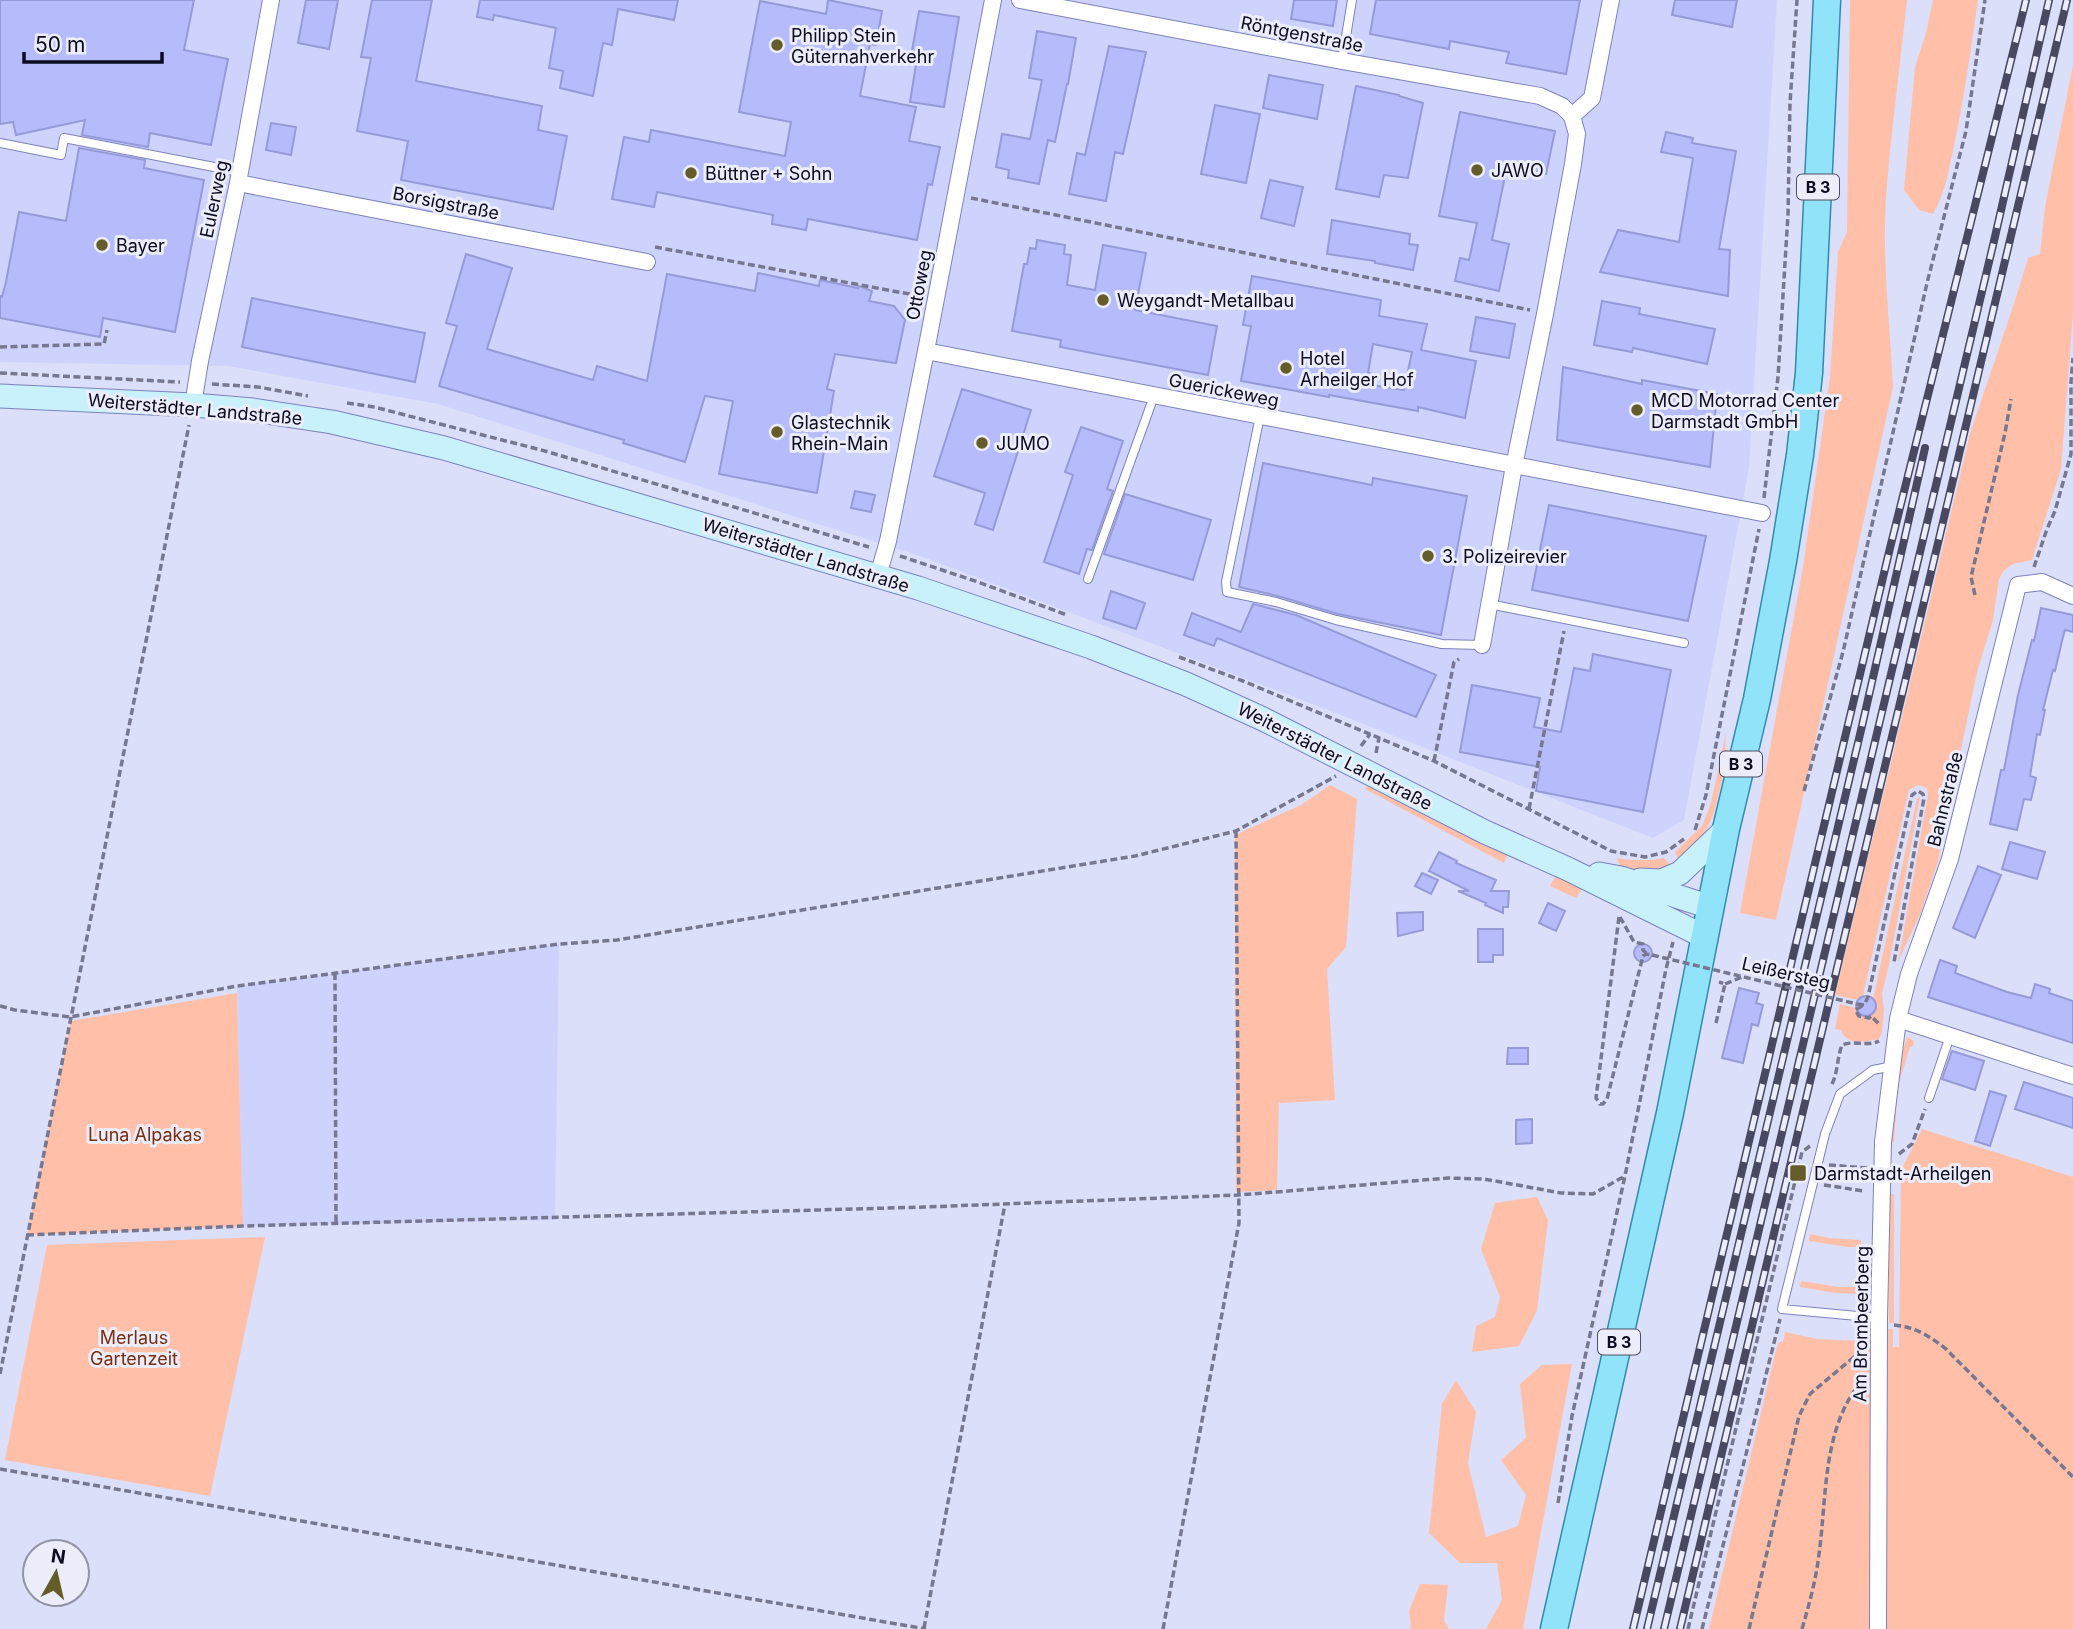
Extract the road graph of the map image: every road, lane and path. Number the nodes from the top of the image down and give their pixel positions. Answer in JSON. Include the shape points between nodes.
{"nodes":[{"id":1,"x":271,"y":0,"type":"edge"},
{"id":2,"x":993,"y":0,"type":"edge"},
{"id":3,"x":1020,"y":0,"type":"edge"},
{"id":4,"x":1352,"y":0,"type":"edge"},
{"id":5,"x":1611,"y":0,"type":"edge"},
{"id":6,"x":1797,"y":0,"type":"edge"},
{"id":7,"x":1827,"y":0,"type":"edge"},
{"id":8,"x":1985,"y":0,"type":"edge"},
{"id":9,"x":1062,"y":4,"type":"edge"},
{"id":10,"x":1342,"y":61,"type":"junction"},
{"id":11,"x":1572,"y":116,"type":"junction"},
{"id":12,"x":0,"y":143,"type":"edge"},
{"id":13,"x":239,"y":177,"type":"junction"},
{"id":14,"x":956,"y":194,"type":"junction"},
{"id":15,"x":648,"y":262,"type":"joint"},
{"id":16,"x":935,"y":299,"type":"junction"},
{"id":17,"x":1545,"y":314,"type":"junction"},
{"id":18,"x":107,"y":330,"type":"dead end"},
{"id":19,"x":0,"y":347,"type":"edge"},
{"id":20,"x":926,"y":351,"type":"junction"},
{"id":21,"x":2073,"y":358,"type":"edge"},
{"id":22,"x":2072,"y":382,"type":"edge"},
{"id":23,"x":0,"y":396,"type":"edge"},
{"id":24,"x":1154,"y":396,"type":"junction"},
{"id":25,"x":2011,"y":399,"type":"dead end"},
{"id":26,"x":193,"y":405,"type":"junction"},
{"id":27,"x":1260,"y":416,"type":"junction"},
{"id":28,"x":1514,"y":466,"type":"junction"},
{"id":29,"x":1762,"y":513,"type":"junction"},
{"id":30,"x":2033,"y":569,"type":"dead end"},
{"id":31,"x":878,"y":576,"type":"junction"},
{"id":32,"x":1088,"y":579,"type":"dead end"},
{"id":33,"x":1975,"y":595,"type":"dead end"},
{"id":34,"x":2073,"y":596,"type":"edge"},
{"id":35,"x":1489,"y":604,"type":"junction"},
{"id":36,"x":1566,"y":619,"type":"junction"},
{"id":37,"x":1684,"y":643,"type":"dead end"},
{"id":38,"x":1482,"y":645,"type":"junction"},
{"id":39,"x":1434,"y":761,"type":"dead end"},
{"id":40,"x":1348,"y":762,"type":"junction"},
{"id":41,"x":1804,"y":791,"type":"dead end"},
{"id":42,"x":1529,"y":809,"type":"dead end"},
{"id":43,"x":1726,"y":829,"type":"junction"},
{"id":44,"x":1236,"y":831,"type":"junction"},
{"id":45,"x":1695,"y":831,"type":"dead end"},
{"id":46,"x":1685,"y":838,"type":"dead end"},
{"id":47,"x":1611,"y":851,"type":"dead end"},
{"id":48,"x":1568,"y":869,"type":"junction"},
{"id":49,"x":1621,"y":878,"type":"junction"},
{"id":50,"x":1710,"y":907,"type":"junction"},
{"id":51,"x":1618,"y":925,"type":"dead end"},
{"id":52,"x":1626,"y":926,"type":"dead end"},
{"id":53,"x":1705,"y":937,"type":"junction"},
{"id":54,"x":1673,"y":943,"type":"dead end"},
{"id":55,"x":1646,"y":954,"type":"junction"},
{"id":56,"x":1894,"y":961,"type":"dead end"},
{"id":57,"x":335,"y":974,"type":"junction"},
{"id":58,"x":1742,"y":977,"type":"junction"},
{"id":59,"x":1718,"y":982,"type":"dead end"},
{"id":60,"x":1726,"y":984,"type":"junction"},
{"id":61,"x":1864,"y":1005,"type":"junction"},
{"id":62,"x":0,"y":1006,"type":"edge"},
{"id":63,"x":70,"y":1017,"type":"junction"},
{"id":64,"x":1898,"y":1019,"type":"junction"},
{"id":65,"x":1716,"y":1023,"type":"dead end"},
{"id":66,"x":1882,"y":1028,"type":"dead end"},
{"id":67,"x":1950,"y":1036,"type":"junction"},
{"id":68,"x":1893,"y":1066,"type":"junction"},
{"id":69,"x":2073,"y":1076,"type":"edge"},
{"id":70,"x":1929,"y":1098,"type":"joint"},
{"id":71,"x":1806,"y":1149,"type":"dead end"},
{"id":72,"x":1899,"y":1154,"type":"dead end"},
{"id":73,"x":1818,"y":1163,"type":"junction"},
{"id":74,"x":1883,"y":1169,"type":"junction"},
{"id":75,"x":1625,"y":1175,"type":"junction"},
{"id":76,"x":1814,"y":1184,"type":"junction"},
{"id":77,"x":1882,"y":1192,"type":"junction"},
{"id":78,"x":1239,"y":1195,"type":"junction"},
{"id":79,"x":1005,"y":1204,"type":"junction"},
{"id":80,"x":336,"y":1224,"type":"junction"},
{"id":81,"x":27,"y":1235,"type":"junction"},
{"id":82,"x":1782,"y":1309,"type":"junction"},
{"id":83,"x":1879,"y":1318,"type":"junction"},
{"id":84,"x":1899,"y":1326,"type":"dead end"},
{"id":85,"x":1864,"y":1358,"type":"dead end"},
{"id":86,"x":0,"y":1374,"type":"edge"},
{"id":87,"x":1863,"y":1380,"type":"dead end"},
{"id":88,"x":0,"y":1469,"type":"edge"},
{"id":89,"x":2073,"y":1477,"type":"edge"},
{"id":90,"x":1558,"y":1503,"type":"dead end"},
{"id":91,"x":925,"y":1629,"type":"edge"},
{"id":92,"x":1163,"y":1629,"type":"edge"},
{"id":93,"x":1554,"y":1629,"type":"edge"},
{"id":94,"x":1688,"y":1629,"type":"edge"},
{"id":95,"x":1702,"y":1629,"type":"edge"},
{"id":96,"x":1749,"y":1629,"type":"edge"},
{"id":97,"x":1802,"y":1629,"type":"edge"},
{"id":98,"x":1878,"y":1629,"type":"edge"}],
"edges":[{"from":1,"to":13,"type":"street","name":"Eulerweg"},
{"from":2,"to":14,"type":"street","name":"Ottoweg"},
{"from":3,"to":9,"type":"street","name":"Röntgenstraße"},
{"from":4,"to":10,"type":"lane"},
{"from":5,"to":11,"type":"street","via":[[1592,98]]},
{"from":6,"to":29,"type":"path","via":[[1778,377]]},
{"from":7,"to":43,"type":"main road","number":"B 3","via":[[1809,373],[1800,455],[1756,699]]},
{"from":8,"to":41,"type":"path","via":[[1966,131],[1843,652]]},
{"from":9,"to":10,"type":"street","name":"Röntgenstraße"},
{"from":10,"to":11,"type":"street","name":"Röntgenstraße","via":[[1540,96]]},
{"from":11,"to":17,"type":"street","via":[[1577,134],[1575,154]]},
{"from":12,"to":13,"type":"lane","via":[[61,155],[64,138]]},
{"from":13,"to":15,"type":"street","name":"Borsigstraße"},
{"from":13,"to":26,"type":"street","name":"Eulerweg"},
{"from":14,"to":16,"type":"street","name":"Ottoweg"},
{"from":14,"to":17,"type":"path"},
{"from":15,"to":16,"type":"path","via":[[651,247]]},
{"from":16,"to":20,"type":"street","name":"Ottoweg"},
{"from":17,"to":28,"type":"street"},
{"from":18,"to":19,"type":"path","via":[[104,344]]},
{"from":20,"to":24,"type":"street","name":"Guerickeweg"},
{"from":20,"to":31,"type":"street","name":"Ottoweg"},
{"from":21,"to":22,"type":"path"},
{"from":22,"to":30,"type":"path","via":[[2071,454]]},
{"from":23,"to":26,"type":"street","name":"Weiterstädter Landstraße"},
{"from":24,"to":27,"type":"street","name":"Guerickeweg"},
{"from":24,"to":32,"type":"lane"},
{"from":25,"to":33,"type":"path","via":[[1971,577]]},
{"from":26,"to":31,"type":"street","name":"Weiterstädter Landstraße","via":[[253,410],[394,435]]},
{"from":26,"to":63,"type":"path"},
{"from":27,"to":28,"type":"street","name":"Guerickeweg"},
{"from":27,"to":38,"type":"lane","via":[[1227,592],[1442,644]]},
{"from":28,"to":29,"type":"street","name":"Guerickeweg"},
{"from":28,"to":35,"type":"street"},
{"from":29,"to":45,"type":"path"},
{"from":31,"to":40,"type":"street","name":"Weiterstädter Landstraße","via":[[1186,684]]},
{"from":34,"to":64,"type":"street","name":"Bahnstraße","via":[[2042,582],[2018,585],[1950,859]]},
{"from":35,"to":36,"type":"lane"},
{"from":35,"to":38,"type":"street"},
{"from":36,"to":37,"type":"lane"},
{"from":36,"to":42,"type":"path"},
{"from":38,"to":39,"type":"path","via":[[1454,662]]},
{"from":40,"to":44,"type":"path","via":[[1334,779]]},
{"from":40,"to":48,"type":"street","name":"Weiterstädter Landstraße"},
{"from":43,"to":49,"type":"street","via":[[1680,873],[1661,881]]},
{"from":43,"to":50,"type":"main road","number":"B 3"},
{"from":44,"to":57,"type":"path","via":[[1135,856],[816,909],[617,940]]},
{"from":44,"to":78,"type":"path"},
{"from":46,"to":47,"type":"path","via":[[1666,852],[1645,857]]},
{"from":48,"to":49,"type":"street","name":"Weiterstädter Landstraße"},
{"from":48,"to":53,"type":"street","name":"Weiterstädter Landstraße"},
{"from":49,"to":50,"type":"street","name":"Weiterstädter Landstraße"},
{"from":50,"to":53,"type":"main road","number":"B 3"},
{"from":51,"to":55,"type":"path","via":[[1596,1098],[1600,1104],[1607,1099]]},
{"from":52,"to":55,"type":"path"},
{"from":53,"to":93,"type":"main road","number":"B 3"},
{"from":54,"to":75,"type":"path"},
{"from":55,"to":58,"type":"path","name":"Leißersteg","bridge":true},
{"from":56,"to":61,"type":"path","via":[[1924,798],[1918,791],[1912,795]]},
{"from":57,"to":63,"type":"path","via":[[237,986]]},
{"from":57,"to":80,"type":"path"},
{"from":58,"to":60,"type":"path"},
{"from":58,"to":61,"type":"path","name":"Leißersteg","bridge":true},
{"from":59,"to":60,"type":"path"},
{"from":60,"to":65,"type":"path"},
{"from":61,"to":66,"type":"path","via":[[1855,1010],[1859,1016],[1871,1016]]},
{"from":62,"to":63,"type":"path"},
{"from":63,"to":81,"type":"path"},
{"from":64,"to":67,"type":"street"},
{"from":64,"to":68,"type":"street","name":"Am Brombeerberg"},
{"from":67,"to":69,"type":"street"},
{"from":67,"to":70,"type":"lane"},
{"from":68,"to":73,"type":"lane","via":[[1873,1070],[1840,1094]]},
{"from":68,"to":74,"type":"street","name":"Am Brombeerberg"},
{"from":70,"to":72,"type":"path","via":[[1912,1144]]},
{"from":71,"to":94,"type":"path"},
{"from":73,"to":74,"type":"path"},
{"from":73,"to":76,"type":"lane"},
{"from":74,"to":77,"type":"street","name":"Am Brombeerberg"},
{"from":75,"to":78,"type":"path","via":[[1593,1194],[1448,1178]]},
{"from":75,"to":90,"type":"path","via":[[1572,1416]]},
{"from":76,"to":77,"type":"path"},
{"from":76,"to":82,"type":"lane"},
{"from":77,"to":83,"type":"street","name":"Am Brombeerberg"},
{"from":78,"to":79,"type":"path"},
{"from":78,"to":92,"type":"path","via":[[1239,1223]]},
{"from":79,"to":80,"type":"path"},
{"from":79,"to":91,"type":"path"},
{"from":80,"to":81,"type":"path"},
{"from":81,"to":86,"type":"path"},
{"from":82,"to":83,"type":"lane"},
{"from":82,"to":95,"type":"path"},
{"from":83,"to":98,"type":"street","name":"Am Brombeerberg"},
{"from":84,"to":89,"type":"path","via":[[1909,1326],[1946,1349]]},
{"from":85,"to":96,"type":"path","via":[[1854,1357],[1810,1394],[1799,1416]]},
{"from":87,"to":97,"type":"path","via":[[1842,1412],[1829,1460],[1819,1557]]},
{"from":88,"to":91,"type":"path"}]}
